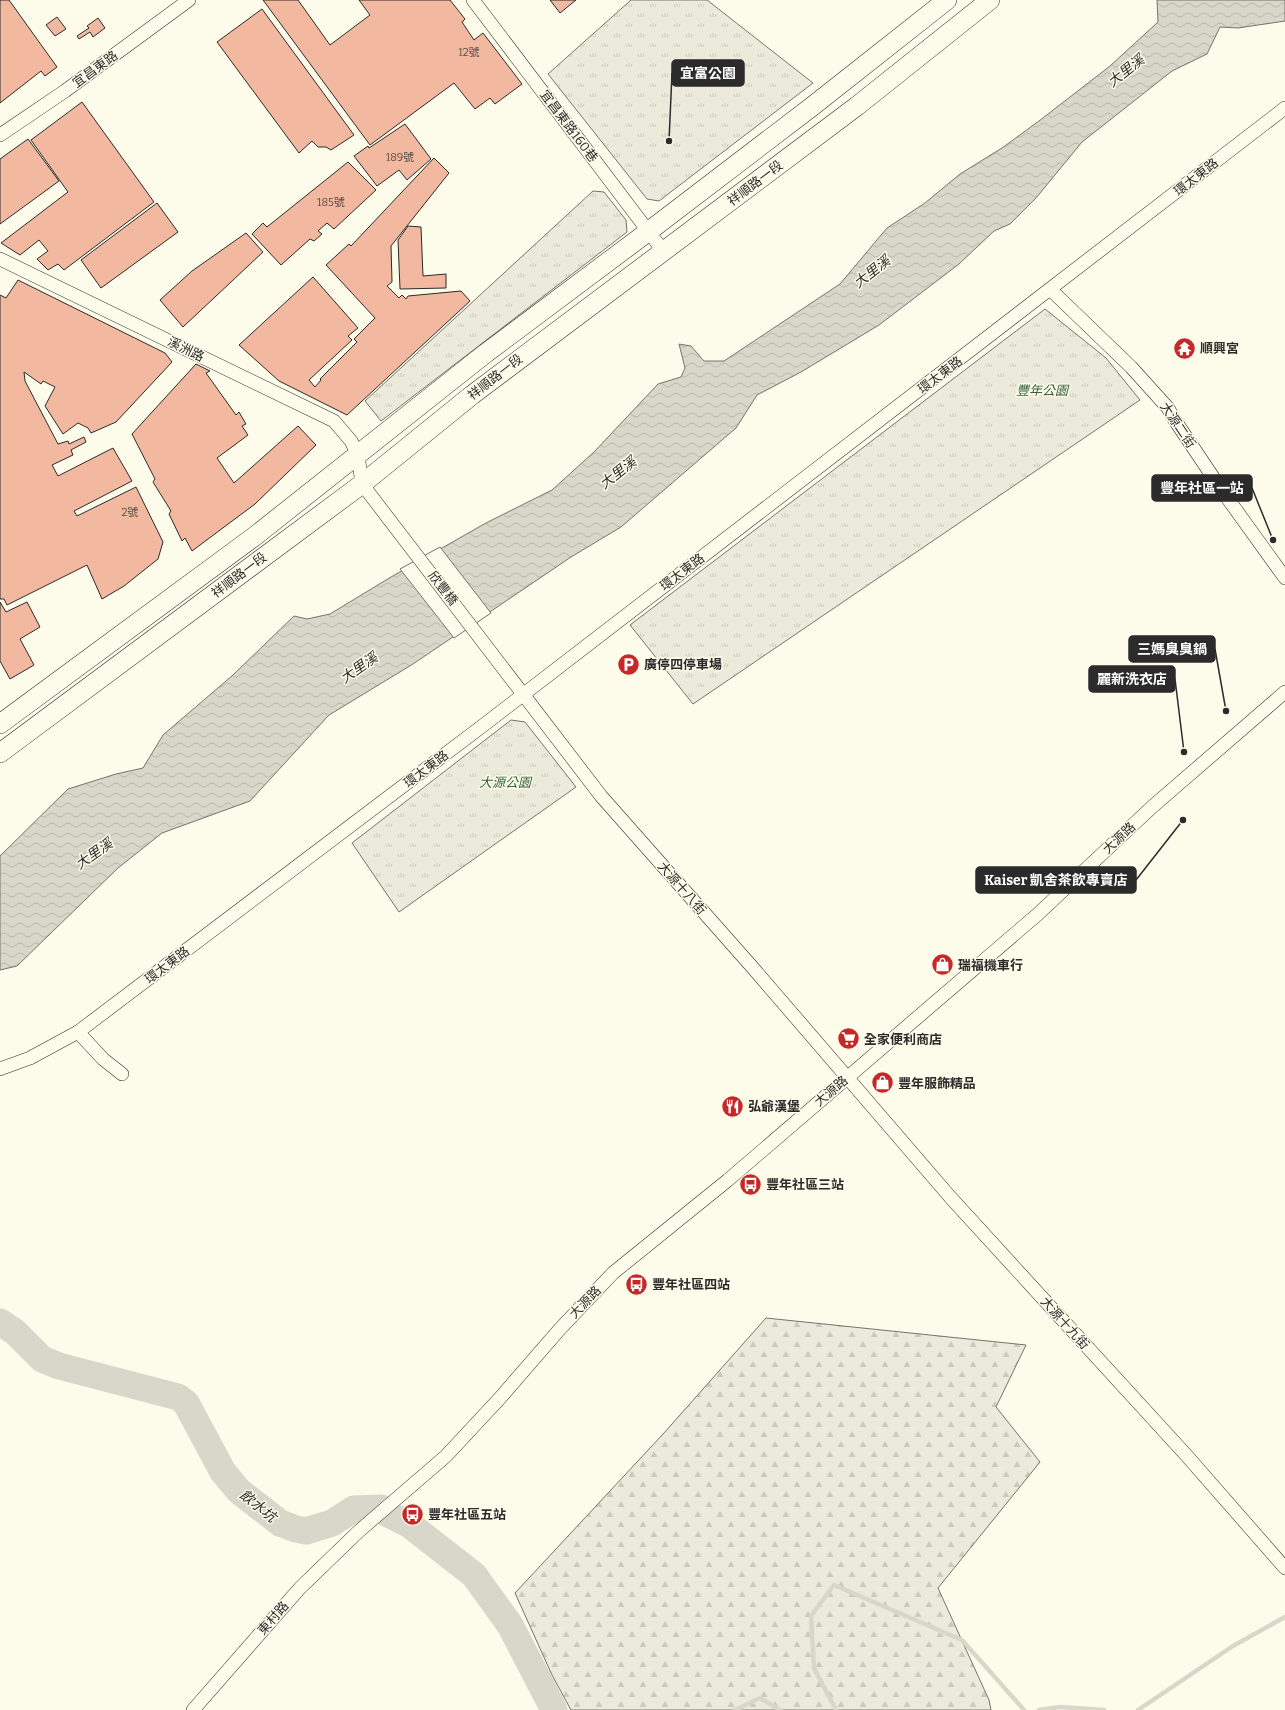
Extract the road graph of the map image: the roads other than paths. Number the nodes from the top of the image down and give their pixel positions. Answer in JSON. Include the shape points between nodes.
{"nodes":[{"id":1,"x":189,"y":0,"type":"edge"},
{"id":2,"x":473,"y":0,"type":"edge"},
{"id":3,"x":947,"y":0,"type":"edge"},
{"id":4,"x":990,"y":0,"type":"edge"},
{"id":5,"x":1285,"y":108,"type":"edge"},
{"id":6,"x":0,"y":134,"type":"edge"},
{"id":7,"x":649,"y":231,"type":"junction"},
{"id":8,"x":664,"y":252,"type":"junction"},
{"id":9,"x":0,"y":259,"type":"edge"},
{"id":10,"x":1050,"y":290,"type":"junction"},
{"id":11,"x":358,"y":455,"type":"junction"},
{"id":12,"x":362,"y":484,"type":"junction"},
{"id":13,"x":1285,"y":578,"type":"edge"},
{"id":14,"x":1285,"y":692,"type":"edge"},
{"id":15,"x":524,"y":693,"type":"junction"},
{"id":16,"x":0,"y":724,"type":"edge"},
{"id":17,"x":0,"y":754,"type":"edge"},
{"id":18,"x":78,"y":1032,"type":"junction"},
{"id":19,"x":0,"y":1069,"type":"edge"},
{"id":20,"x":122,"y":1074,"type":"dead end"},
{"id":21,"x":847,"y":1077,"type":"junction"},
{"id":22,"x":359,"y":1531,"type":"joint"},
{"id":23,"x":1285,"y":1568,"type":"edge"},
{"id":24,"x":196,"y":1709,"type":"edge"}],
"edges":[{"from":1,"to":6,"type":"street","name":"宜昌東路","via":[[65,91]]},
{"from":2,"to":7,"type":"street","name":"宜昌東路160巷"},
{"from":3,"to":7,"type":"street","name":"祥順路一段"},
{"from":4,"to":8,"type":"street","name":"祥順路一段","via":[[857,106]]},
{"from":5,"to":10,"type":"street","name":"環太東路"},
{"from":7,"to":8,"type":"street","name":"宜昌東路160巷"},
{"from":7,"to":11,"type":"street","name":"祥順路一段","via":[[505,338]]},
{"from":8,"to":12,"type":"street","name":"祥順路一段","via":[[478,390]]},
{"from":9,"to":11,"type":"street","name":"溪洲路","via":[[334,421],[351,441]]},
{"from":10,"to":13,"type":"street","name":"大源二街","via":[[1126,362],[1168,408],[1223,492]]},
{"from":10,"to":15,"type":"street","name":"環太東路"},
{"from":11,"to":12,"type":"street"},
{"from":11,"to":16,"type":"street","name":"祥順路一段","via":[[255,536]]},
{"from":12,"to":15,"type":"street","name":"欣豐橋"},
{"from":12,"to":17,"type":"street","name":"祥順路一段"},
{"from":14,"to":21,"type":"street","name":"大源路","via":[[1152,807],[1038,914]]},
{"from":15,"to":18,"type":"street","name":"環太東路"},
{"from":15,"to":21,"type":"street","name":"大源十八街","via":[[601,796]]},
{"from":18,"to":19,"type":"street","name":"環太東路","via":[[30,1058]]},
{"from":18,"to":20,"type":"street","via":[[103,1059]]},
{"from":21,"to":22,"type":"street","name":"大源路","via":[[728,1180],[613,1273],[446,1456]]},
{"from":21,"to":23,"type":"street","name":"大源十九街","via":[[950,1198],[1187,1456]]},
{"from":22,"to":24,"type":"street","name":"東村路","via":[[300,1588]]}]}
